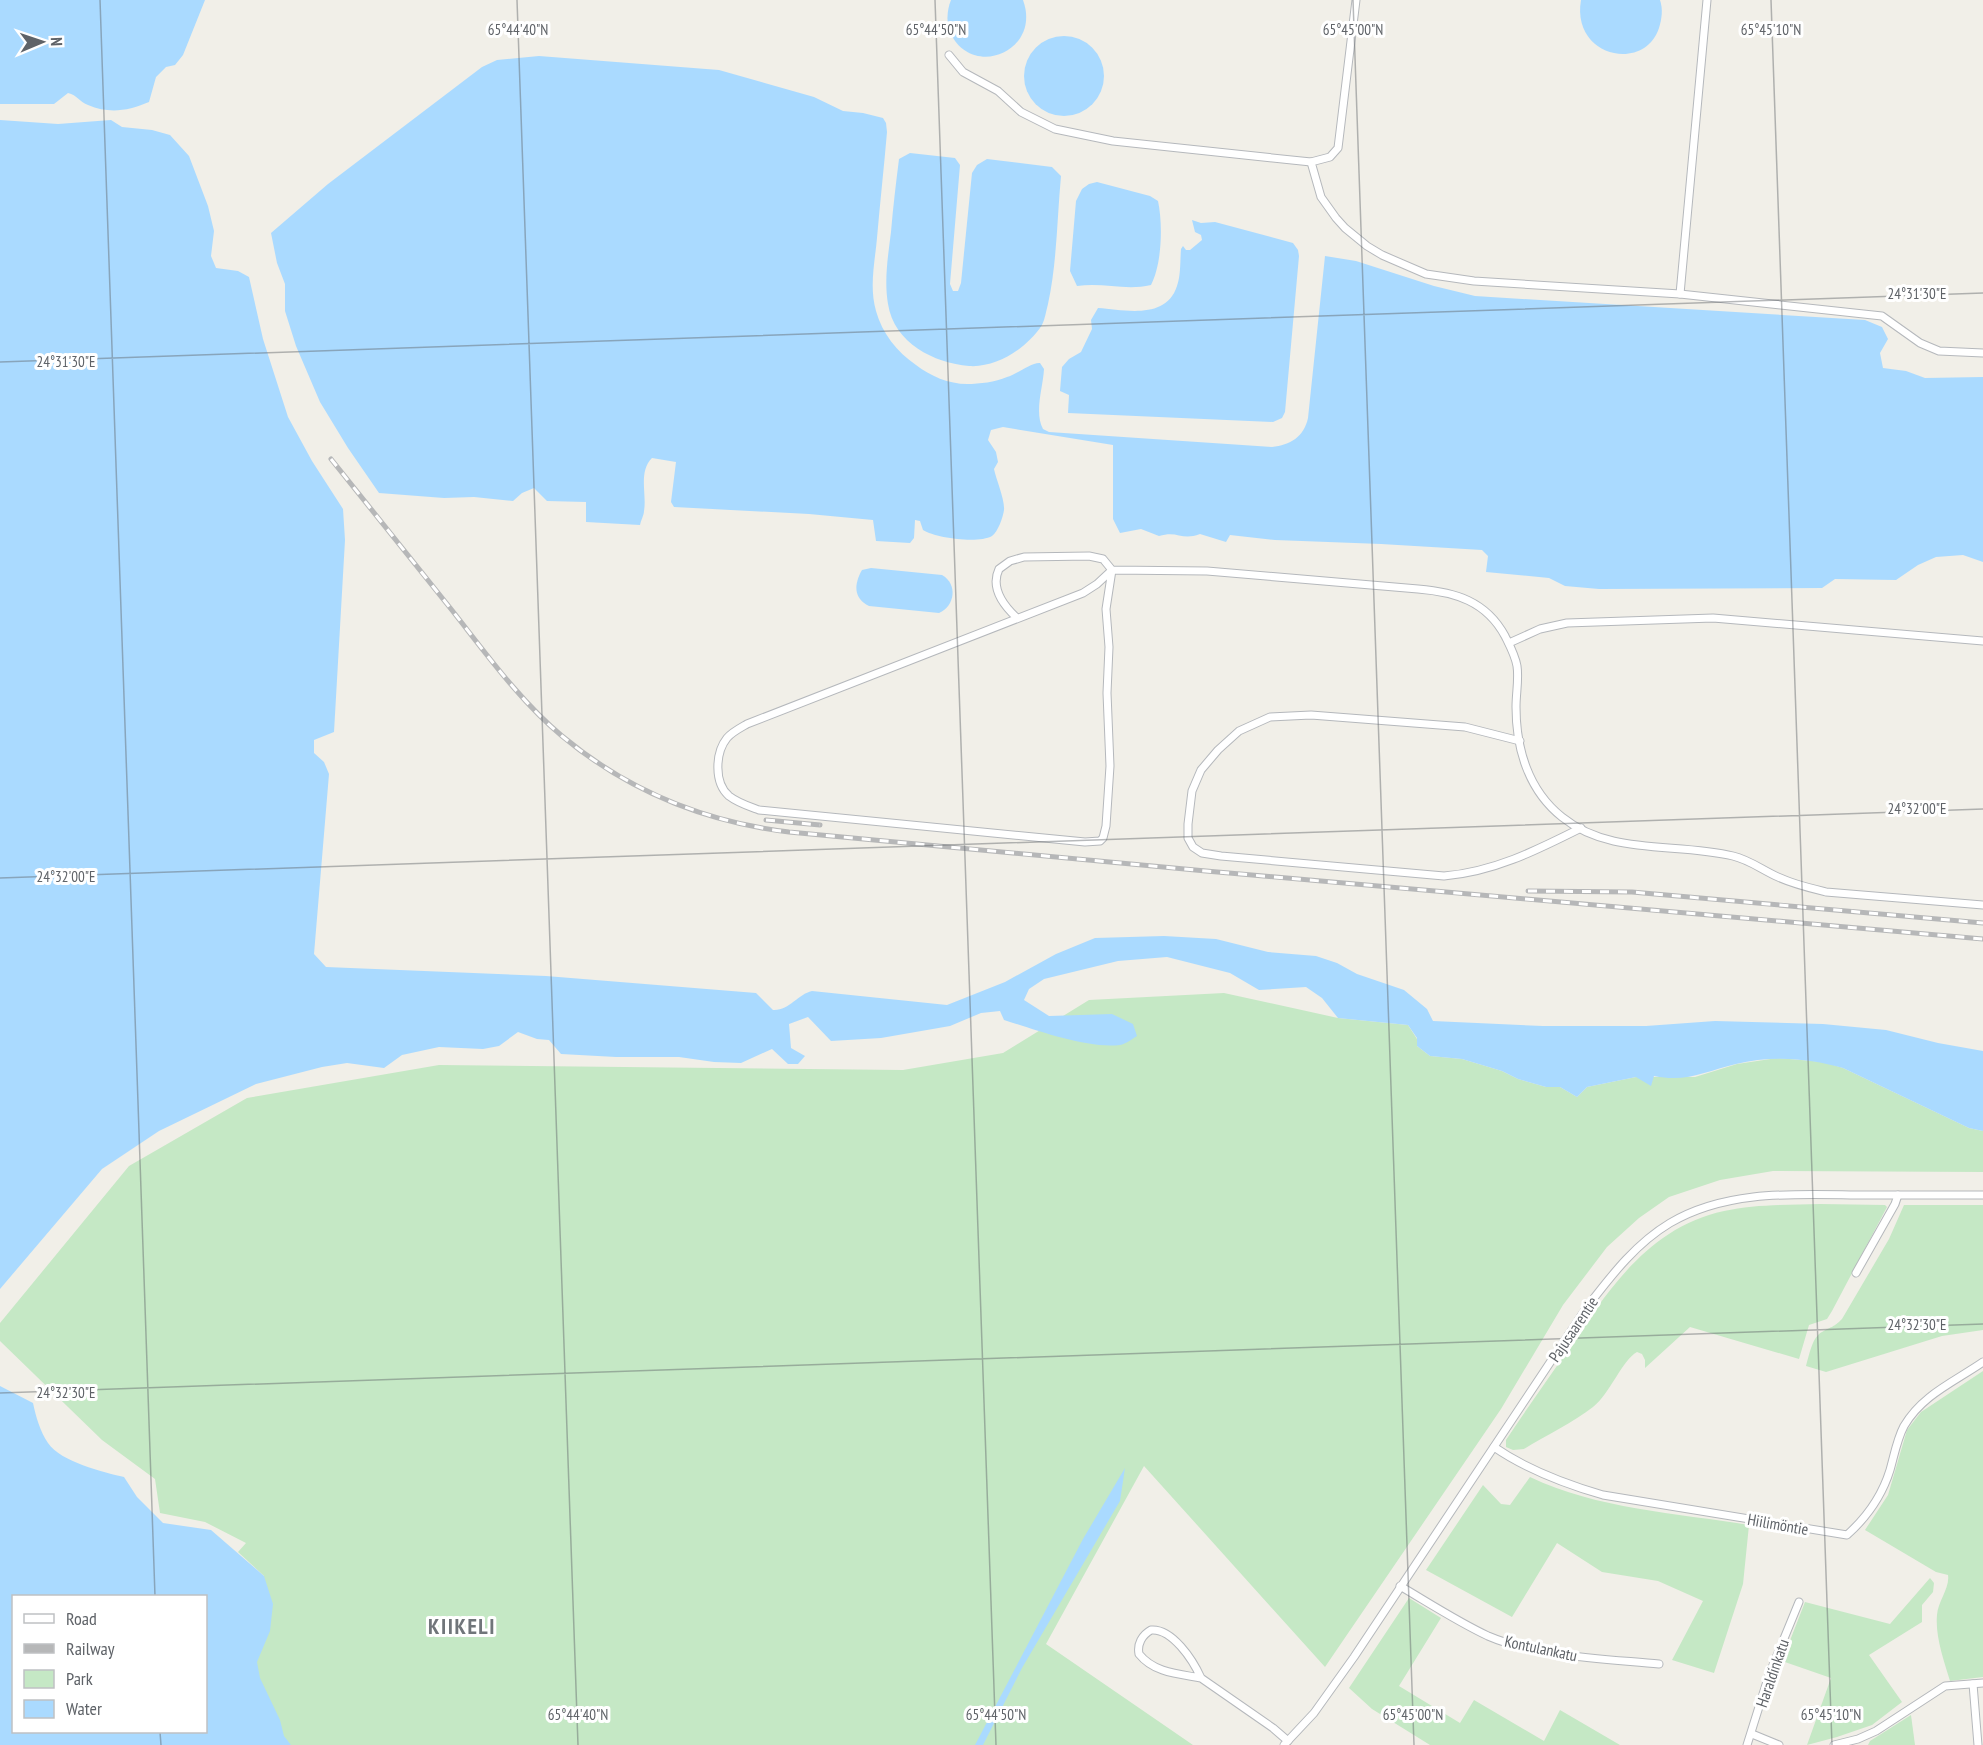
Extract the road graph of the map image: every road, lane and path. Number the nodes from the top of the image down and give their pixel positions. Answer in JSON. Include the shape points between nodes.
{"nodes":[{"id":1,"x":1356,"y":0,"type":"edge"},
{"id":2,"x":1707,"y":0,"type":"edge"},
{"id":3,"x":949,"y":56,"type":"dead end"},
{"id":4,"x":1311,"y":162,"type":"junction"},
{"id":5,"x":1680,"y":294,"type":"junction"},
{"id":6,"x":1983,"y":353,"type":"edge"},
{"id":7,"x":1112,"y":570,"type":"junction"},
{"id":8,"x":1017,"y":618,"type":"junction"},
{"id":9,"x":1983,"y":641,"type":"edge"},
{"id":10,"x":1509,"y":643,"type":"junction"},
{"id":11,"x":1520,"y":741,"type":"junction"},
{"id":12,"x":1581,"y":828,"type":"junction"},
{"id":13,"x":1983,"y":905,"type":"edge"},
{"id":14,"x":1898,"y":1195,"type":"junction"},
{"id":15,"x":1983,"y":1195,"type":"edge"},
{"id":16,"x":1856,"y":1273,"type":"dead end"},
{"id":17,"x":1983,"y":1362,"type":"edge"},
{"id":18,"x":1494,"y":1447,"type":"junction"},
{"id":19,"x":1400,"y":1586,"type":"junction"},
{"id":20,"x":1799,"y":1602,"type":"dead end"},
{"id":21,"x":1659,"y":1664,"type":"dead end"},
{"id":22,"x":1201,"y":1678,"type":"junction"},
{"id":23,"x":1983,"y":1683,"type":"edge"},
{"id":24,"x":1973,"y":1684,"type":"junction"},
{"id":25,"x":1752,"y":1734,"type":"junction"},
{"id":26,"x":1858,"y":1742,"type":"edge"},
{"id":27,"x":1286,"y":1743,"type":"edge"},
{"id":28,"x":1747,"y":1745,"type":"edge"},
{"id":29,"x":1779,"y":1745,"type":"edge"},
{"id":30,"x":1834,"y":1745,"type":"edge"},
{"id":31,"x":1978,"y":1745,"type":"edge"}],
"edges":[{"from":1,"to":4,"type":"street","via":[[1340,142],[1334,154]]},
{"from":2,"to":5,"type":"street"},
{"from":3,"to":4,"type":"street","via":[[963,72],[998,91],[1021,112],[1055,129],[1113,141]]},
{"from":4,"to":5,"type":"street","via":[[1321,196],[1335,218],[1366,246],[1426,274],[1473,281]]},
{"from":5,"to":6,"type":"street","via":[[1882,316],[1920,344],[1939,351]]},
{"from":7,"to":8,"type":"street","via":[[1083,593]]},
{"from":7,"to":8,"type":"street","via":[[1103,559],[1089,556],[1038,556],[1010,561],[999,568],[996,581],[1000,598]]},
{"from":7,"to":8,"type":"street","via":[[1106,609],[1110,766],[1107,825],[1100,841],[759,810],[740,804],[720,782],[720,750],[728,737],[747,724]]},
{"from":7,"to":10,"type":"street","via":[[1207,572],[1447,593],[1483,608]]},
{"from":9,"to":10,"type":"street","via":[[1713,618],[1567,623],[1540,629]]},
{"from":10,"to":11,"type":"street","via":[[1517,672]]},
{"from":11,"to":12,"type":"street","via":[[1528,774],[1540,794],[1562,817]]},
{"from":11,"to":12,"type":"street","via":[[1465,728],[1311,715],[1270,717],[1239,731],[1201,770],[1192,791],[1188,838],[1202,853],[1221,856],[1444,876],[1468,874],[1524,856]]},
{"from":12,"to":13,"type":"street","via":[[1613,842],[1730,855],[1777,877],[1826,892]]},
{"from":14,"to":15,"type":"street","name":"Pajusaarentie"},
{"from":14,"to":16,"type":"street"},
{"from":14,"to":18,"type":"street","name":"Pajusaarentie","via":[[1754,1197],[1719,1202],[1668,1224],[1612,1274]]},
{"from":17,"to":18,"type":"street","name":"Hiilimöntie","via":[[1935,1391],[1916,1410],[1902,1430],[1876,1500],[1847,1535],[1603,1495],[1574,1486]]},
{"from":18,"to":19,"type":"street","name":"Pajusaarentie"},
{"from":19,"to":21,"type":"street","name":"Kontulankatu","via":[[1488,1636],[1522,1647]]},
{"from":19,"to":27,"type":"street","name":"Pajusaarentie","via":[[1314,1713]]},
{"from":20,"to":25,"type":"street","name":"Haraldinkatu","via":[[1769,1675]]},
{"from":22,"to":22,"type":"street","via":[[1168,1634],[1151,1630],[1141,1640],[1139,1654],[1153,1666],[1180,1676]]},
{"from":22,"to":27,"type":"street","via":[[1273,1728]]},
{"from":23,"to":24,"type":"street"},
{"from":24,"to":26,"type":"street","via":[[1945,1686]]},
{"from":24,"to":31,"type":"street"},
{"from":25,"to":28,"type":"street","name":"Haraldinkatu"},
{"from":25,"to":29,"type":"street"},
{"from":26,"to":30,"type":"street"}]}
